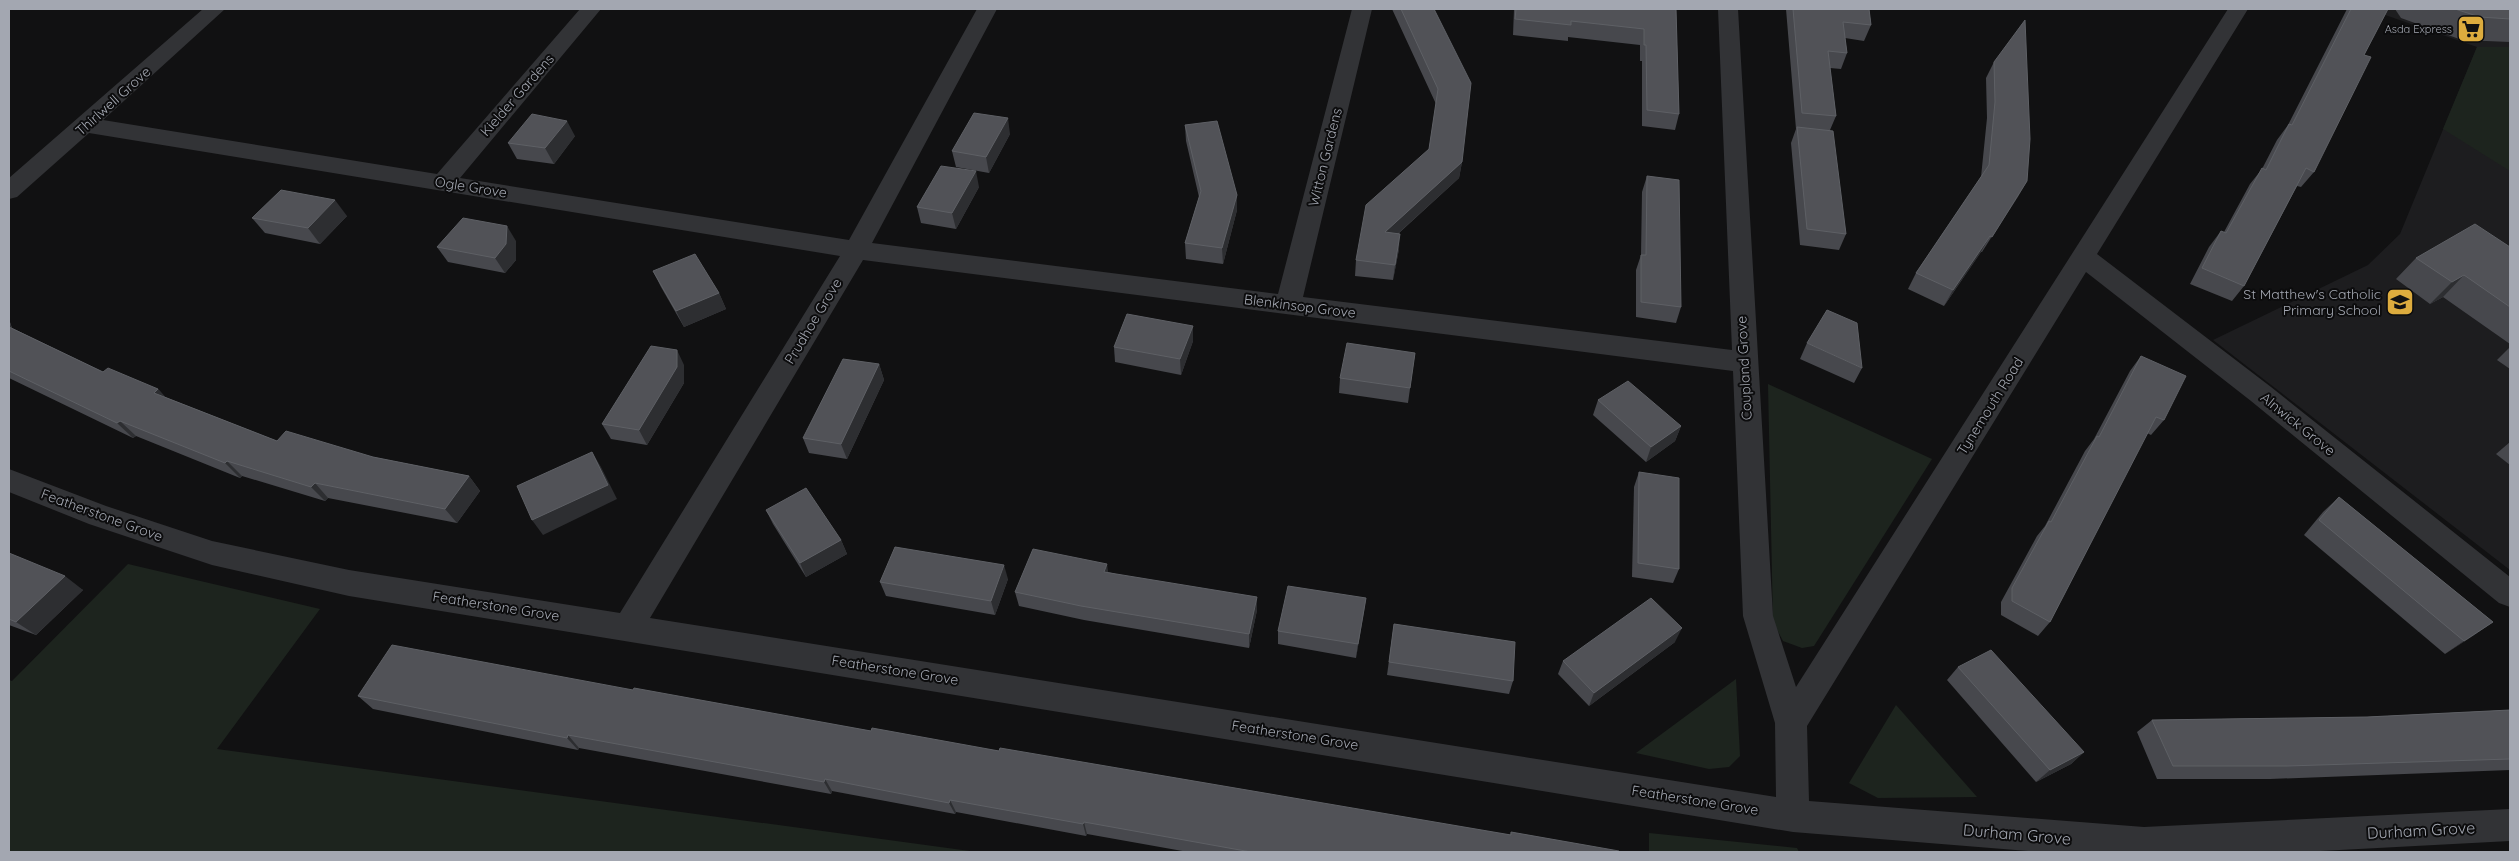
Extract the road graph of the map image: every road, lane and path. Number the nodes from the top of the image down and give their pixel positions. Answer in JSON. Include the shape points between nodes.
{"nodes":[{"id":1,"x":215,"y":9,"type":"edge"},
{"id":2,"x":591,"y":9,"type":"edge"},
{"id":3,"x":987,"y":9,"type":"edge"},
{"id":4,"x":1362,"y":9,"type":"edge"},
{"id":5,"x":1725,"y":9,"type":"edge"},
{"id":6,"x":2238,"y":9,"type":"edge"},
{"id":7,"x":86,"y":125,"type":"junction"},
{"id":8,"x":443,"y":182,"type":"junction"},
{"id":9,"x":9,"y":191,"type":"edge"},
{"id":10,"x":856,"y":250,"type":"junction"},
{"id":11,"x":2084,"y":257,"type":"junction"},
{"id":12,"x":1288,"y":305,"type":"junction"},
{"id":13,"x":1744,"y":362,"type":"junction"},
{"id":14,"x":9,"y":480,"type":"edge"},
{"id":15,"x":2510,"y":594,"type":"edge"},
{"id":16,"x":628,"y":626,"type":"junction"},
{"id":17,"x":1791,"y":723,"type":"junction"},
{"id":18,"x":1793,"y":816,"type":"junction"},
{"id":19,"x":2510,"y":825,"type":"edge"}],
"edges":[{"from":1,"to":7,"type":"street","name":"Thirlwell Grove"},
{"from":2,"to":8,"type":"street","name":"Kielder Gardens"},
{"from":3,"to":10,"type":"street","name":"Prudhoe Grove"},
{"from":4,"to":12,"type":"street","name":"Witton Gardens"},
{"from":5,"to":13,"type":"street","name":"Coupland Grove"},
{"from":6,"to":11,"type":"street","name":"Tynemouth Road"},
{"from":7,"to":8,"type":"street","name":"Ogle Grove"},
{"from":7,"to":9,"type":"street","name":"Thirlwell Grove"},
{"from":8,"to":10,"type":"street","name":"Ogle Grove"},
{"from":10,"to":12,"type":"street","name":"Blenkinsop Grove"},
{"from":10,"to":16,"type":"street","name":"Prudhoe Grove"},
{"from":11,"to":15,"type":"street","name":"Alnwick Grove"},
{"from":11,"to":17,"type":"street","name":"Tynemouth Road"},
{"from":12,"to":13,"type":"street","name":"Blenkinsop Grove"},
{"from":13,"to":17,"type":"street","name":"Coupland Grove","via":[[1758,616]]},
{"from":14,"to":16,"type":"street","name":"Featherstone Grove","via":[[99,516],[212,553],[349,583]]},
{"from":16,"to":18,"type":"street","name":"Featherstone Grove"},
{"from":17,"to":18,"type":"street"},
{"from":18,"to":19,"type":"street","name":"Durham Grove","via":[[2144,844]]}]}
